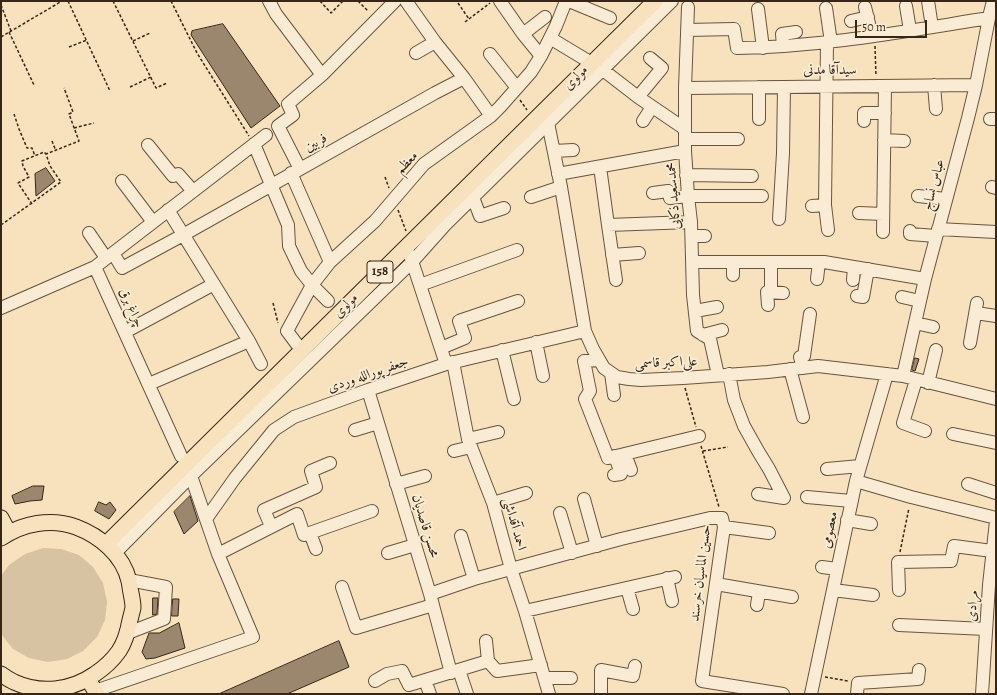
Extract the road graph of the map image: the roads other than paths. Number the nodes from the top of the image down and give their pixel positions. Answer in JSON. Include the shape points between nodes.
{"nodes":[{"id":1,"x":269,"y":1,"type":"edge"},
{"id":2,"x":395,"y":1,"type":"edge"},
{"id":3,"x":406,"y":1,"type":"edge"},
{"id":4,"x":500,"y":1,"type":"edge"},
{"id":5,"x":568,"y":1,"type":"edge"},
{"id":6,"x":655,"y":1,"type":"edge"},
{"id":7,"x":672,"y":1,"type":"edge"},
{"id":8,"x":928,"y":1,"type":"edge"},
{"id":9,"x":993,"y":1,"type":"edge"},
{"id":10,"x":906,"y":6,"type":"dead end"},
{"id":11,"x":688,"y":7,"type":"dead end"},
{"id":12,"x":826,"y":8,"type":"dead end"},
{"id":13,"x":758,"y":9,"type":"dead end"},
{"id":14,"x":545,"y":17,"type":"dead end"},
{"id":15,"x":610,"y":18,"type":"dead end"},
{"id":16,"x":989,"y":18,"type":"junction"},
{"id":17,"x":851,"y":20,"type":"dead end"},
{"id":18,"x":932,"y":27,"type":"junction"},
{"id":19,"x":687,"y":30,"type":"junction"},
{"id":20,"x":910,"y":30,"type":"junction"},
{"id":21,"x":796,"y":32,"type":"dead end"},
{"id":22,"x":523,"y":34,"type":"junction"},
{"id":23,"x":874,"y":36,"type":"junction"},
{"id":24,"x":550,"y":38,"type":"junction"},
{"id":25,"x":435,"y":42,"type":"junction"},
{"id":26,"x":829,"y":43,"type":"junction"},
{"id":27,"x":783,"y":46,"type":"junction"},
{"id":28,"x":763,"y":48,"type":"junction"},
{"id":29,"x":416,"y":53,"type":"dead end"},
{"id":30,"x":490,"y":54,"type":"dead end"},
{"id":31,"x":541,"y":56,"type":"junction"},
{"id":32,"x":650,"y":58,"type":"dead end"},
{"id":33,"x":597,"y":66,"type":"junction"},
{"id":34,"x":322,"y":75,"type":"junction"},
{"id":35,"x":464,"y":78,"type":"junction"},
{"id":36,"x":934,"y":85,"type":"junction"},
{"id":37,"x":976,"y":85,"type":"junction"},
{"id":38,"x":826,"y":86,"type":"junction"},
{"id":39,"x":881,"y":86,"type":"junction"},
{"id":40,"x":759,"y":87,"type":"junction"},
{"id":41,"x":784,"y":87,"type":"junction"},
{"id":42,"x":685,"y":88,"type":"junction"},
{"id":43,"x":516,"y":90,"type":"junction"},
{"id":44,"x":638,"y":97,"type":"junction"},
{"id":45,"x":652,"y":107,"type":"junction"},
{"id":46,"x":936,"y":109,"type":"dead end"},
{"id":47,"x":885,"y":113,"type":"junction"},
{"id":48,"x":491,"y":116,"type":"junction"},
{"id":49,"x":542,"y":118,"type":"junction"},
{"id":50,"x":759,"y":120,"type":"dead end"},
{"id":51,"x":864,"y":120,"type":"dead end"},
{"id":52,"x":643,"y":121,"type":"dead end"},
{"id":53,"x":685,"y":134,"type":"junction"},
{"id":54,"x":266,"y":135,"type":"dead end"},
{"id":55,"x":738,"y":139,"type":"dead end"},
{"id":56,"x":884,"y":140,"type":"junction"},
{"id":57,"x":904,"y":141,"type":"dead end"},
{"id":58,"x":254,"y":144,"type":"junction"},
{"id":59,"x":148,"y":145,"type":"dead end"},
{"id":60,"x":573,"y":150,"type":"dead end"},
{"id":61,"x":554,"y":151,"type":"junction"},
{"id":62,"x":685,"y":151,"type":"junction"},
{"id":63,"x":600,"y":167,"type":"junction"},
{"id":64,"x":296,"y":171,"type":"junction"},
{"id":65,"x":558,"y":174,"type":"junction"},
{"id":66,"x":686,"y":175,"type":"junction"},
{"id":67,"x":752,"y":176,"type":"dead end"},
{"id":68,"x":122,"y":181,"type":"dead end"},
{"id":69,"x":271,"y":185,"type":"junction"},
{"id":70,"x":561,"y":187,"type":"junction"},
{"id":71,"x":471,"y":191,"type":"junction"},
{"id":72,"x":193,"y":192,"type":"junction"},
{"id":73,"x":654,"y":192,"type":"dead end"},
{"id":74,"x":688,"y":196,"type":"junction"},
{"id":75,"x":762,"y":196,"type":"dead end"},
{"id":76,"x":918,"y":196,"type":"dead end"},
{"id":77,"x":531,"y":197,"type":"dead end"},
{"id":78,"x":946,"y":199,"type":"junction"},
{"id":79,"x":825,"y":205,"type":"junction"},
{"id":80,"x":812,"y":206,"type":"dead end"},
{"id":81,"x":504,"y":208,"type":"dead end"},
{"id":82,"x":168,"y":210,"type":"junction"},
{"id":83,"x":860,"y":213,"type":"dead end"},
{"id":84,"x":883,"y":214,"type":"junction"},
{"id":85,"x":779,"y":219,"type":"dead end"},
{"id":86,"x":153,"y":222,"type":"junction"},
{"id":87,"x":691,"y":222,"type":"junction"},
{"id":88,"x":608,"y":225,"type":"junction"},
{"id":89,"x":828,"y":230,"type":"dead end"},
{"id":90,"x":910,"y":231,"type":"dead end"},
{"id":91,"x":883,"y":232,"type":"dead end"},
{"id":92,"x":996,"y":232,"type":"edge"},
{"id":93,"x":88,"y":233,"type":"dead end"},
{"id":94,"x":937,"y":233,"type":"junction"},
{"id":95,"x":183,"y":234,"type":"junction"},
{"id":96,"x":692,"y":236,"type":"junction"},
{"id":97,"x":705,"y":236,"type":"dead end"},
{"id":98,"x":408,"y":244,"type":"junction"},
{"id":99,"x":517,"y":250,"type":"dead end"},
{"id":100,"x":639,"y":253,"type":"dead end"},
{"id":101,"x":612,"y":255,"type":"junction"},
{"id":102,"x":109,"y":256,"type":"junction"},
{"id":103,"x":330,"y":262,"type":"junction"},
{"id":104,"x":412,"y":262,"type":"junction"},
{"id":105,"x":693,"y":262,"type":"junction"},
{"id":106,"x":733,"y":262,"type":"junction"},
{"id":107,"x":771,"y":262,"type":"junction"},
{"id":108,"x":819,"y":262,"type":"junction"},
{"id":109,"x":95,"y":267,"type":"junction"},
{"id":110,"x":854,"y":267,"type":"junction"},
{"id":111,"x":868,"y":269,"type":"junction"},
{"id":112,"x":733,"y":275,"type":"dead end"},
{"id":113,"x":817,"y":279,"type":"dead end"},
{"id":114,"x":925,"y":279,"type":"junction"},
{"id":115,"x":616,"y":280,"type":"dead end"},
{"id":116,"x":853,"y":280,"type":"dead end"},
{"id":117,"x":214,"y":284,"type":"junction"},
{"id":118,"x":312,"y":285,"type":"junction"},
{"id":119,"x":420,"y":285,"type":"junction"},
{"id":120,"x":783,"y":293,"type":"dead end"},
{"id":121,"x":857,"y":296,"type":"dead end"},
{"id":122,"x":902,"y":297,"type":"dead end"},
{"id":123,"x":328,"y":301,"type":"dead end"},
{"id":124,"x":920,"y":301,"type":"junction"},
{"id":125,"x":518,"y":302,"type":"dead end"},
{"id":126,"x":1,"y":308,"type":"edge"},
{"id":127,"x":717,"y":308,"type":"dead end"},
{"id":128,"x":695,"y":311,"type":"junction"},
{"id":129,"x":810,"y":314,"type":"dead end"},
{"id":130,"x":996,"y":316,"type":"edge"},
{"id":131,"x":915,"y":323,"type":"junction"},
{"id":132,"x":933,"y":327,"type":"dead end"},
{"id":133,"x":722,"y":330,"type":"dead end"},
{"id":134,"x":585,"y":331,"type":"junction"},
{"id":135,"x":125,"y":332,"type":"junction"},
{"id":136,"x":703,"y":334,"type":"junction"},
{"id":137,"x":249,"y":341,"type":"junction"},
{"id":138,"x":536,"y":342,"type":"junction"},
{"id":139,"x":970,"y":343,"type":"dead end"},
{"id":140,"x":441,"y":348,"type":"junction"},
{"id":141,"x":502,"y":350,"type":"junction"},
{"id":142,"x":936,"y":350,"type":"dead end"},
{"id":143,"x":302,"y":351,"type":"junction"},
{"id":144,"x":599,"y":360,"type":"junction"},
{"id":145,"x":449,"y":363,"type":"junction"},
{"id":146,"x":261,"y":364,"type":"dead end"},
{"id":147,"x":803,"y":368,"type":"junction"},
{"id":148,"x":790,"y":369,"type":"junction"},
{"id":149,"x":611,"y":373,"type":"junction"},
{"id":150,"x":887,"y":374,"type":"junction"},
{"id":151,"x":724,"y":375,"type":"junction"},
{"id":152,"x":543,"y":376,"type":"dead end"},
{"id":153,"x":903,"y":376,"type":"junction"},
{"id":154,"x":916,"y":380,"type":"junction"},
{"id":155,"x":928,"y":383,"type":"junction"},
{"id":156,"x":148,"y":384,"type":"junction"},
{"id":157,"x":368,"y":390,"type":"junction"},
{"id":158,"x":614,"y":395,"type":"dead end"},
{"id":159,"x":514,"y":399,"type":"dead end"},
{"id":160,"x":996,"y":399,"type":"edge"},
{"id":161,"x":803,"y":417,"type":"dead end"},
{"id":162,"x":378,"y":423,"type":"junction"},
{"id":163,"x":355,"y":430,"type":"dead end"},
{"id":164,"x":925,"y":431,"type":"dead end"},
{"id":165,"x":498,"y":432,"type":"dead end"},
{"id":166,"x":953,"y":434,"type":"dead end"},
{"id":167,"x":698,"y":436,"type":"road end"},
{"id":168,"x":469,"y":443,"type":"junction"},
{"id":169,"x":996,"y":443,"type":"edge"},
{"id":170,"x":454,"y":451,"type":"dead end"},
{"id":171,"x":616,"y":456,"type":"junction"},
{"id":172,"x":330,"y":463,"type":"dead end"},
{"id":173,"x":186,"y":466,"type":"junction"},
{"id":174,"x":860,"y":466,"type":"junction"},
{"id":175,"x":827,"y":469,"type":"dead end"},
{"id":176,"x":631,"y":470,"type":"dead end"},
{"id":177,"x":614,"y":475,"type":"dead end"},
{"id":178,"x":424,"y":476,"type":"dead end"},
{"id":179,"x":856,"y":481,"type":"junction"},
{"id":180,"x":396,"y":484,"type":"junction"},
{"id":181,"x":968,"y":484,"type":"dead end"},
{"id":182,"x":526,"y":493,"type":"dead end"},
{"id":183,"x":996,"y":493,"type":"edge"},
{"id":184,"x":758,"y":494,"type":"dead end"},
{"id":185,"x":808,"y":497,"type":"dead end"},
{"id":186,"x":584,"y":499,"type":"dead end"},
{"id":187,"x":851,"y":501,"type":"junction"},
{"id":188,"x":493,"y":503,"type":"junction"},
{"id":189,"x":372,"y":511,"type":"dead end"},
{"id":190,"x":560,"y":513,"type":"dead end"},
{"id":191,"x":1,"y":518,"type":"edge"},
{"id":192,"x":996,"y":518,"type":"edge"},
{"id":193,"x":206,"y":519,"type":"junction"},
{"id":194,"x":847,"y":520,"type":"junction"},
{"id":195,"x":996,"y":522,"type":"edge"},
{"id":196,"x":723,"y":523,"type":"junction"},
{"id":197,"x":871,"y":524,"type":"dead end"},
{"id":198,"x":271,"y":526,"type":"junction"},
{"id":199,"x":310,"y":533,"type":"junction"},
{"id":200,"x":769,"y":533,"type":"dead end"},
{"id":201,"x":5,"y":535,"type":"edge"},
{"id":202,"x":462,"y":536,"type":"dead end"},
{"id":203,"x":415,"y":545,"type":"junction"},
{"id":204,"x":597,"y":546,"type":"junction"},
{"id":205,"x":110,"y":549,"type":"junction"},
{"id":206,"x":316,"y":549,"type":"dead end"},
{"id":207,"x":992,"y":551,"type":"junction"},
{"id":208,"x":572,"y":552,"type":"junction"},
{"id":209,"x":388,"y":553,"type":"dead end"},
{"id":210,"x":218,"y":554,"type":"junction"},
{"id":211,"x":822,"y":567,"type":"dead end"},
{"id":212,"x":993,"y":567,"type":"edge"},
{"id":213,"x":511,"y":569,"type":"junction"},
{"id":214,"x":837,"y":569,"type":"junction"},
{"id":215,"x":474,"y":579,"type":"junction"},
{"id":216,"x":129,"y":580,"type":"junction"},
{"id":217,"x":716,"y":584,"type":"junction"},
{"id":218,"x":993,"y":585,"type":"edge"},
{"id":219,"x":342,"y":587,"type":"dead end"},
{"id":220,"x":627,"y":588,"type":"junction"},
{"id":221,"x":833,"y":590,"type":"junction"},
{"id":222,"x":899,"y":590,"type":"dead end"},
{"id":223,"x":760,"y":592,"type":"junction"},
{"id":224,"x":873,"y":595,"type":"dead end"},
{"id":225,"x":792,"y":597,"type":"dead end"},
{"id":226,"x":432,"y":600,"type":"junction"},
{"id":227,"x":672,"y":601,"type":"dead end"},
{"id":228,"x":757,"y":605,"type":"dead end"},
{"id":229,"x":633,"y":609,"type":"dead end"},
{"id":230,"x":525,"y":611,"type":"junction"},
{"id":231,"x":899,"y":625,"type":"dead end"},
{"id":232,"x":986,"y":629,"type":"junction"},
{"id":233,"x":128,"y":633,"type":"junction"},
{"id":234,"x":486,"y":641,"type":"dead end"},
{"id":235,"x":488,"y":661,"type":"junction"},
{"id":236,"x":541,"y":665,"type":"junction"},
{"id":237,"x":635,"y":666,"type":"dead end"},
{"id":238,"x":919,"y":670,"type":"dead end"},
{"id":239,"x":455,"y":671,"type":"junction"},
{"id":240,"x":1,"y":674,"type":"edge"},
{"id":241,"x":545,"y":678,"type":"junction"},
{"id":242,"x":571,"y":678,"type":"dead end"},
{"id":243,"x":375,"y":680,"type":"dead end"},
{"id":244,"x":425,"y":680,"type":"junction"},
{"id":245,"x":88,"y":688,"type":"edge"},
{"id":246,"x":862,"y":688,"type":"edge"},
{"id":247,"x":430,"y":694,"type":"edge"},
{"id":248,"x":467,"y":694,"type":"edge"},
{"id":249,"x":549,"y":694,"type":"edge"},
{"id":250,"x":601,"y":694,"type":"edge"},
{"id":251,"x":783,"y":694,"type":"edge"},
{"id":252,"x":810,"y":694,"type":"edge"},
{"id":253,"x":982,"y":694,"type":"edge"}],
"edges":[{"from":1,"to":34,"type":"street"},
{"from":2,"to":34,"type":"street"},
{"from":3,"to":25,"type":"street"},
{"from":4,"to":22,"type":"street"},
{"from":5,"to":15,"type":"street"},
{"from":5,"to":24,"type":"street","name":"معظم"},
{"from":6,"to":33,"type":"main road","name":"مولوی","number":"158"},
{"from":7,"to":33,"type":"street"},
{"from":8,"to":18,"type":"street"},
{"from":9,"to":16,"type":"street","name":"عباس نساج"},
{"from":10,"to":20,"type":"street"},
{"from":11,"to":19,"type":"street","name":"محمدسعید ذکایی"},
{"from":12,"to":26,"type":"street"},
{"from":13,"to":28,"type":"street"},
{"from":14,"to":22,"type":"street"},
{"from":16,"to":18,"type":"street"},
{"from":16,"to":37,"type":"street","name":"عباس نساج"},
{"from":17,"to":23,"type":"street","via":[[866,12]]},
{"from":18,"to":20,"type":"street"},
{"from":19,"to":28,"type":"street","via":[[734,29],[737,48]]},
{"from":19,"to":42,"type":"street","name":"محمدسعید ذکایی"},
{"from":20,"to":23,"type":"street"},
{"from":21,"to":27,"type":"street","via":[[782,34]]},
{"from":22,"to":31,"type":"street"},
{"from":23,"to":26,"type":"street"},
{"from":24,"to":31,"type":"street","name":"معظم"},
{"from":24,"to":33,"type":"street"},
{"from":25,"to":29,"type":"street"},
{"from":25,"to":35,"type":"street"},
{"from":26,"to":27,"type":"street"},
{"from":26,"to":38,"type":"street"},
{"from":27,"to":28,"type":"street"},
{"from":30,"to":43,"type":"street"},
{"from":31,"to":43,"type":"street","name":"معظم"},
{"from":32,"to":44,"type":"street","via":[[662,68]]},
{"from":33,"to":44,"type":"street"},
{"from":33,"to":49,"type":"main road","name":"مولوی","number":"158"},
{"from":34,"to":64,"type":"street","via":[[288,104],[293,115],[278,126]]},
{"from":35,"to":48,"type":"street"},
{"from":35,"to":64,"type":"street","name":"فربین"},
{"from":36,"to":37,"type":"street","name":"سیدآقا مدنی"},
{"from":36,"to":39,"type":"street","name":"سیدآقا مدنی"},
{"from":36,"to":46,"type":"street"},
{"from":37,"to":78,"type":"street","name":"عباس نساج"},
{"from":38,"to":39,"type":"street","name":"سیدآقا مدنی"},
{"from":38,"to":41,"type":"street","name":"سیدآقا مدنی"},
{"from":38,"to":79,"type":"street"},
{"from":39,"to":47,"type":"street"},
{"from":40,"to":41,"type":"street","name":"سیدآقا مدنی"},
{"from":40,"to":42,"type":"street","name":"سیدآقا مدنی"},
{"from":40,"to":50,"type":"street"},
{"from":41,"to":85,"type":"street"},
{"from":42,"to":53,"type":"street","name":"محمدسعید ذکایی"},
{"from":43,"to":48,"type":"street","name":"معظم"},
{"from":44,"to":45,"type":"street"},
{"from":45,"to":52,"type":"street"},
{"from":45,"to":53,"type":"street"},
{"from":47,"to":51,"type":"street","via":[[864,113]]},
{"from":47,"to":56,"type":"street"},
{"from":48,"to":103,"type":"street","name":"معظم","via":[[424,164],[375,221]]},
{"from":49,"to":61,"type":"street","name":"علی‌اکبر قاسمی"},
{"from":49,"to":71,"type":"main road","name":"مولوی","number":"158"},
{"from":53,"to":55,"type":"street"},
{"from":53,"to":62,"type":"street","name":"محمدسعید ذکایی"},
{"from":54,"to":58,"type":"street"},
{"from":56,"to":57,"type":"street"},
{"from":56,"to":84,"type":"street"},
{"from":58,"to":69,"type":"street"},
{"from":58,"to":72,"type":"street"},
{"from":59,"to":72,"type":"street","via":[[173,176],[178,174]]},
{"from":60,"to":61,"type":"street"},
{"from":61,"to":65,"type":"street","name":"علی‌اکبر قاسمی"},
{"from":62,"to":63,"type":"street"},
{"from":62,"to":66,"type":"street","name":"محمدسعید ذکایی"},
{"from":63,"to":65,"type":"street"},
{"from":63,"to":88,"type":"street"},
{"from":64,"to":69,"type":"street","name":"فربین"},
{"from":64,"to":103,"type":"street"},
{"from":65,"to":70,"type":"street","name":"علی‌اکبر قاسمی"},
{"from":66,"to":67,"type":"street"},
{"from":66,"to":74,"type":"street","name":"محمدسعید ذکایی"},
{"from":68,"to":86,"type":"street"},
{"from":69,"to":95,"type":"street","name":"فربین"},
{"from":69,"to":118,"type":"street","via":[[288,225],[289,246],[301,271]]},
{"from":70,"to":77,"type":"street"},
{"from":70,"to":134,"type":"street","name":"علی‌اکبر قاسمی"},
{"from":71,"to":81,"type":"street","via":[[480,216]]},
{"from":71,"to":98,"type":"main road","name":"مولوی","number":"158"},
{"from":71,"to":104,"type":"street"},
{"from":72,"to":82,"type":"street"},
{"from":73,"to":74,"type":"street","via":[[668,191],[670,198]]},
{"from":74,"to":75,"type":"street"},
{"from":74,"to":87,"type":"street","name":"محمدسعید ذکایی"},
{"from":76,"to":78,"type":"street"},
{"from":78,"to":94,"type":"street","name":"عباس نساج"},
{"from":79,"to":80,"type":"street"},
{"from":79,"to":89,"type":"street"},
{"from":82,"to":86,"type":"street"},
{"from":82,"to":95,"type":"street"},
{"from":83,"to":84,"type":"street"},
{"from":84,"to":91,"type":"street"},
{"from":86,"to":102,"type":"street"},
{"from":87,"to":88,"type":"street"},
{"from":87,"to":96,"type":"street","name":"محمدسعید ذکایی"},
{"from":88,"to":101,"type":"street"},
{"from":90,"to":94,"type":"street","via":[[910,234]]},
{"from":92,"to":94,"type":"street"},
{"from":93,"to":102,"type":"street"},
{"from":94,"to":114,"type":"street","name":"عباس نساج"},
{"from":95,"to":102,"type":"street","name":"فربین","via":[[122,268]]},
{"from":95,"to":117,"type":"street"},
{"from":96,"to":97,"type":"street"},
{"from":96,"to":105,"type":"street","name":"محمدسعید ذکایی"},
{"from":98,"to":104,"type":"street","name":"احمد آقداشی"},
{"from":98,"to":143,"type":"main road","name":"مولوی","number":"158"},
{"from":99,"to":119,"type":"street"},
{"from":100,"to":101,"type":"street"},
{"from":101,"to":115,"type":"street"},
{"from":102,"to":109,"type":"street"},
{"from":103,"to":118,"type":"street","name":"معظم"},
{"from":104,"to":119,"type":"street","name":"احمد آقداشی"},
{"from":104,"to":173,"type":"street"},
{"from":105,"to":106,"type":"street"},
{"from":105,"to":128,"type":"street","name":"محمدسعید ذکایی"},
{"from":106,"to":107,"type":"street"},
{"from":106,"to":112,"type":"street"},
{"from":107,"to":108,"type":"street"},
{"from":107,"to":120,"type":"street","via":[[769,299]]},
{"from":108,"to":110,"type":"street"},
{"from":108,"to":113,"type":"street"},
{"from":109,"to":126,"type":"street"},
{"from":109,"to":135,"type":"street","name":"چراغ برق"},
{"from":110,"to":111,"type":"street"},
{"from":110,"to":116,"type":"street"},
{"from":111,"to":114,"type":"street"},
{"from":111,"to":121,"type":"street","via":[[863,297]]},
{"from":114,"to":124,"type":"street","name":"عباس نساج"},
{"from":117,"to":135,"type":"street"},
{"from":117,"to":137,"type":"street"},
{"from":118,"to":123,"type":"street"},
{"from":118,"to":143,"type":"street","name":"معظم","via":[[287,331]]},
{"from":119,"to":140,"type":"street","name":"احمد آقداشی"},
{"from":122,"to":124,"type":"street"},
{"from":124,"to":131,"type":"street","name":"عباس نساج"},
{"from":125,"to":140,"type":"street","via":[[459,321],[465,338]]},
{"from":127,"to":128,"type":"street"},
{"from":128,"to":136,"type":"street","name":"محمدسعید ذکایی","via":[[698,331]]},
{"from":129,"to":147,"type":"street","via":[[804,356],[800,357]]},
{"from":130,"to":139,"type":"street","via":[[977,308]]},
{"from":131,"to":132,"type":"street"},
{"from":131,"to":153,"type":"street","name":"عباس نساج","via":[[907,340]]},
{"from":133,"to":136,"type":"street"},
{"from":134,"to":138,"type":"street","name":"جعفر پورالله وردی"},
{"from":134,"to":144,"type":"street","name":"علی‌اکبر قاسمی"},
{"from":135,"to":156,"type":"street","name":"چراغ برق"},
{"from":136,"to":151,"type":"street","name":"محمدسعید ذکایی","via":[[710,339]]},
{"from":137,"to":146,"type":"street"},
{"from":137,"to":156,"type":"street"},
{"from":138,"to":141,"type":"street","name":"جعفر پورالله وردی"},
{"from":138,"to":152,"type":"street"},
{"from":140,"to":145,"type":"street","name":"احمد آقداشی"},
{"from":141,"to":145,"type":"street","name":"جعفر پورالله وردی"},
{"from":141,"to":159,"type":"street"},
{"from":142,"to":155,"type":"street"},
{"from":143,"to":173,"type":"main road","name":"مولوی","number":"158"},
{"from":144,"to":149,"type":"street","name":"علی‌اکبر قاسمی"},
{"from":144,"to":171,"type":"street","via":[[584,361],[590,391],[580,400]]},
{"from":145,"to":157,"type":"street","name":"جعفر پورالله وردی"},
{"from":145,"to":168,"type":"street","name":"احمد آقداشی"},
{"from":147,"to":148,"type":"street","name":"علی‌اکبر قاسمی"},
{"from":147,"to":150,"type":"street","name":"علی‌اکبر قاسمی","via":[[818,366]]},
{"from":148,"to":151,"type":"street","name":"علی‌اکبر قاسمی"},
{"from":148,"to":161,"type":"street"},
{"from":149,"to":151,"type":"street","name":"علی‌اکبر قاسمی","via":[[617,377],[641,380]]},
{"from":149,"to":158,"type":"street"},
{"from":150,"to":153,"type":"street","name":"علی‌اکبر قاسمی"},
{"from":150,"to":174,"type":"street","name":"معصومی"},
{"from":151,"to":184,"type":"street","name":"محمدسعید ذکایی","via":[[744,426],[787,497]]},
{"from":153,"to":154,"type":"street","name":"علی‌اکبر قاسمی"},
{"from":154,"to":155,"type":"street","name":"علی‌اکبر قاسمی"},
{"from":154,"to":164,"type":"street","via":[[903,423]]},
{"from":155,"to":160,"type":"street","name":"علی‌اکبر قاسمی"},
{"from":156,"to":173,"type":"street","name":"چراغ برق"},
{"from":157,"to":162,"type":"street","name":"محسن قاصدیان"},
{"from":157,"to":193,"type":"street","name":"جعفر پورالله وردی","via":[[294,417],[274,430]]},
{"from":162,"to":163,"type":"street"},
{"from":162,"to":180,"type":"street","name":"محسن قاصدیان"},
{"from":165,"to":168,"type":"street"},
{"from":166,"to":169,"type":"street"},
{"from":167,"to":171,"type":"street"},
{"from":168,"to":170,"type":"street"},
{"from":168,"to":188,"type":"street","name":"احمد آقداشی"},
{"from":171,"to":176,"type":"street"},
{"from":171,"to":177,"type":"street","via":[[621,474]]},
{"from":172,"to":198,"type":"street","via":[[311,471],[316,487],[264,510]]},
{"from":173,"to":193,"type":"street","name":"چراغ برق"},
{"from":173,"to":205,"type":"main road","name":"مولوی","number":"158"},
{"from":174,"to":175,"type":"street"},
{"from":174,"to":179,"type":"street","name":"معصومی"},
{"from":178,"to":180,"type":"street"},
{"from":179,"to":187,"type":"street","name":"معصومی"},
{"from":179,"to":192,"type":"street"},
{"from":180,"to":203,"type":"street","name":"محسن قاصدیان"},
{"from":181,"to":183,"type":"street"},
{"from":182,"to":188,"type":"street"},
{"from":185,"to":187,"type":"street"},
{"from":186,"to":204,"type":"street"},
{"from":187,"to":194,"type":"street","name":"معصومی"},
{"from":188,"to":213,"type":"street","name":"احمد آقداشی"},
{"from":189,"to":199,"type":"street"},
{"from":190,"to":208,"type":"street"},
{"from":191,"to":201,"type":"main road"},
{"from":193,"to":210,"type":"street","name":"چراغ برق"},
{"from":194,"to":197,"type":"street"},
{"from":194,"to":214,"type":"street","name":"معصومی"},
{"from":195,"to":207,"type":"street","name":"مرادی"},
{"from":196,"to":200,"type":"street"},
{"from":196,"to":204,"type":"street","via":[[710,518]]},
{"from":196,"to":217,"type":"street","name":"حسین الماسیان خرسند"},
{"from":198,"to":199,"type":"street","via":[[297,514],[304,535]]},
{"from":198,"to":210,"type":"street"},
{"from":199,"to":206,"type":"street"},
{"from":201,"to":205,"type":"main road","via":[[28,525],[49,522],[69,524],[89,532]]},
{"from":202,"to":215,"type":"street"},
{"from":203,"to":209,"type":"street"},
{"from":203,"to":226,"type":"street","name":"محسن قاصدیان"},
{"from":204,"to":208,"type":"street"},
{"from":205,"to":216,"type":"main road","via":[[123,566]]},
{"from":207,"to":212,"type":"street","name":"مرادی"},
{"from":207,"to":222,"type":"street","via":[[954,546],[951,561],[898,562]]},
{"from":208,"to":213,"type":"street"},
{"from":210,"to":245,"type":"street","name":"چراغ برق","via":[[253,637]]},
{"from":211,"to":214,"type":"street"},
{"from":212,"to":218,"type":"street","name":"مرادی"},
{"from":213,"to":215,"type":"street"},
{"from":213,"to":230,"type":"street","name":"احمد آقداشی"},
{"from":214,"to":221,"type":"street","name":"معصومی"},
{"from":215,"to":226,"type":"street"},
{"from":216,"to":233,"type":"main road","via":[[133,607]]},
{"from":216,"to":233,"type":"street","via":[[166,587],[164,619]]},
{"from":217,"to":223,"type":"street"},
{"from":217,"to":251,"type":"street","name":"حسین الماسیان خرسند","via":[[702,681]]},
{"from":218,"to":232,"type":"street","name":"مرادی"},
{"from":219,"to":226,"type":"street","via":[[356,628]]},
{"from":220,"to":227,"type":"street","via":[[671,577]]},
{"from":220,"to":229,"type":"street"},
{"from":220,"to":230,"type":"street"},
{"from":221,"to":224,"type":"street"},
{"from":221,"to":252,"type":"street","name":"معصومی"},
{"from":223,"to":225,"type":"street"},
{"from":223,"to":228,"type":"street"},
{"from":226,"to":239,"type":"street","name":"محسن قاصدیان"},
{"from":230,"to":236,"type":"street","name":"احمد آقداشی"},
{"from":231,"to":232,"type":"street"},
{"from":232,"to":253,"type":"street","name":"مرادی"},
{"from":233,"to":245,"type":"main road","via":[[119,651]]},
{"from":234,"to":235,"type":"street"},
{"from":235,"to":236,"type":"street","via":[[497,671]]},
{"from":235,"to":239,"type":"street"},
{"from":236,"to":241,"type":"street","name":"احمد آقداشی"},
{"from":237,"to":250,"type":"street","via":[[633,676],[601,670]]},
{"from":238,"to":246,"type":"street","via":[[918,680]]},
{"from":239,"to":244,"type":"street"},
{"from":239,"to":248,"type":"street","name":"محسن قاصدیان"},
{"from":240,"to":245,"type":"main road","via":[[30,687]]},
{"from":241,"to":242,"type":"street"},
{"from":241,"to":249,"type":"street","name":"احمد آقداشی"},
{"from":243,"to":244,"type":"street","via":[[402,671],[408,685]]},
{"from":244,"to":247,"type":"street"}]}
